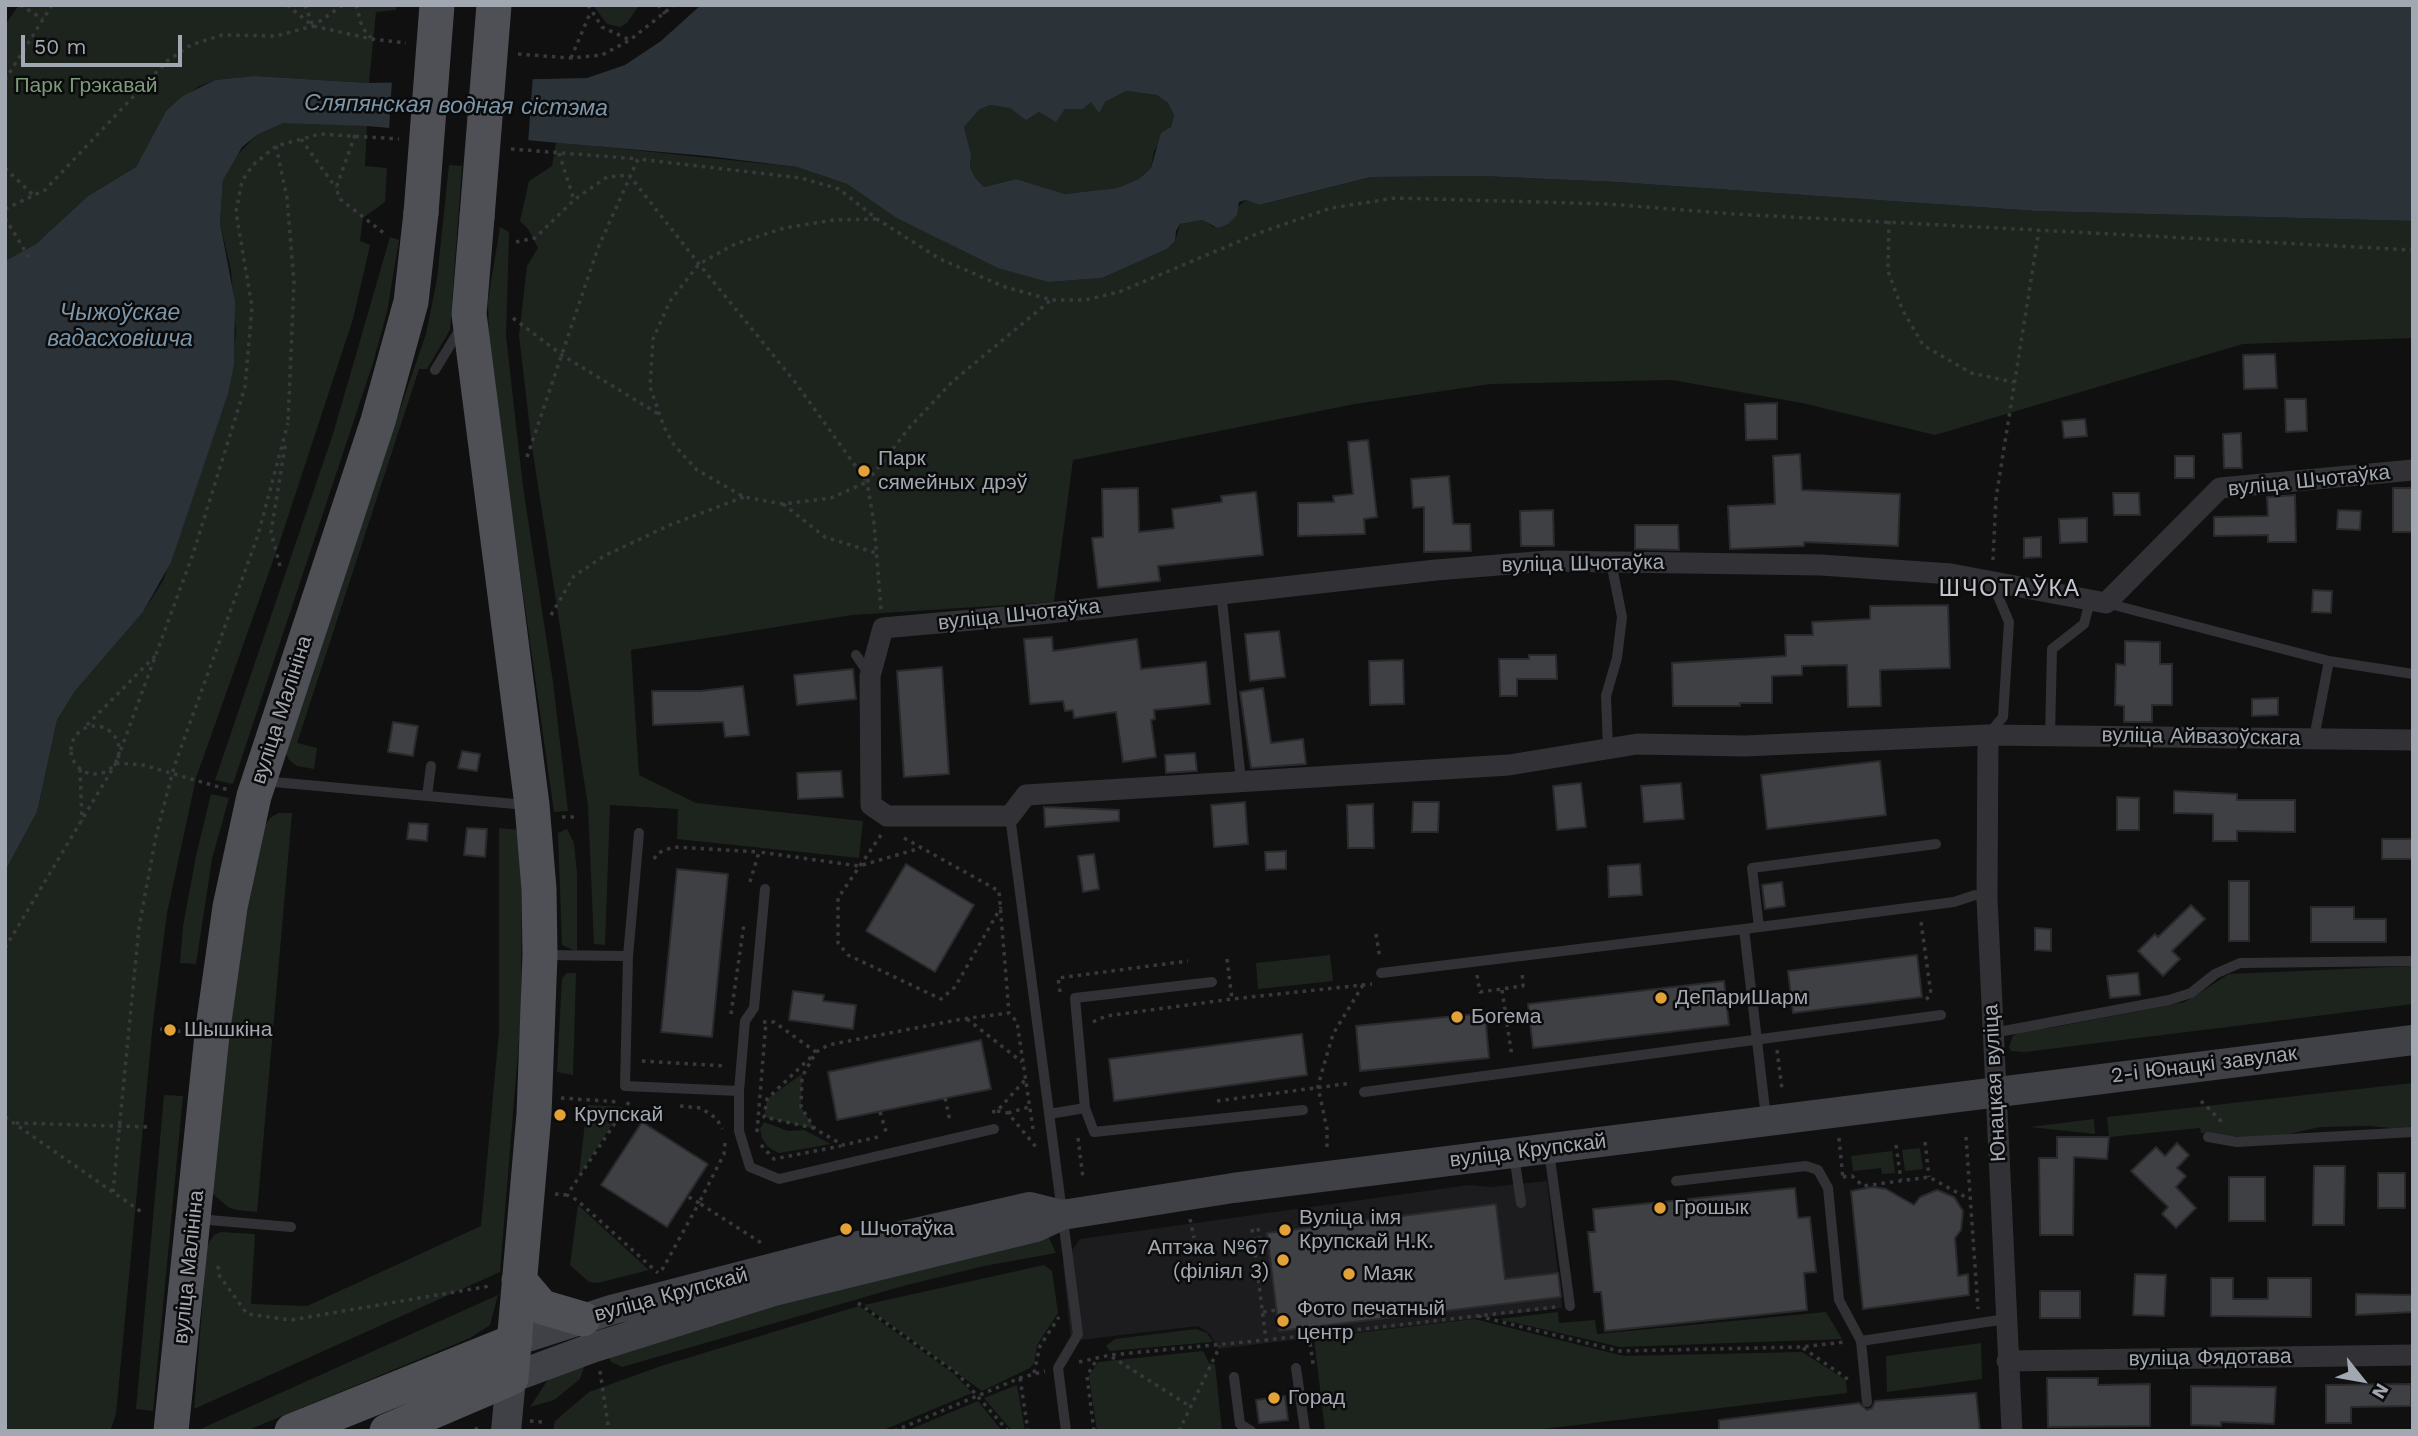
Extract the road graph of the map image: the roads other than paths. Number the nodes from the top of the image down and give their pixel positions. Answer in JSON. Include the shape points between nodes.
{"nodes":[{"id":1,"x":437,"y":5,"type":"edge"},
{"id":2,"x":494,"y":5,"type":"edge"},
{"id":3,"x":469,"y":314,"type":"junction"},
{"id":4,"x":435,"y":370,"type":"dead end"},
{"id":5,"x":2413,"y":470,"type":"edge"},
{"id":6,"x":1611,"y":562,"type":"junction"},
{"id":7,"x":1992,"y":582,"type":"junction"},
{"id":8,"x":1221,"y":592,"type":"junction"},
{"id":9,"x":2098,"y":602,"type":"junction"},
{"id":10,"x":856,"y":655,"type":"dead end"},
{"id":11,"x":2329,"y":661,"type":"junction"},
{"id":12,"x":2413,"y":674,"type":"edge"},
{"id":13,"x":870,"y":676,"type":"junction"},
{"id":14,"x":1988,"y":735,"type":"junction"},
{"id":15,"x":2050,"y":736,"type":"junction"},
{"id":16,"x":2314,"y":738,"type":"junction"},
{"id":17,"x":2413,"y":740,"type":"edge"},
{"id":18,"x":1608,"y":749,"type":"junction"},
{"id":19,"x":430,"y":766,"type":"dead end"},
{"id":20,"x":258,"y":781,"type":"junction"},
{"id":21,"x":1241,"y":781,"type":"junction"},
{"id":22,"x":427,"y":796,"type":"junction"},
{"id":23,"x":542,"y":811,"type":"junction"},
{"id":24,"x":1010,"y":816,"type":"junction"},
{"id":25,"x":639,"y":833,"type":"dead end"},
{"id":26,"x":1936,"y":844,"type":"dead end"},
{"id":27,"x":765,"y":889,"type":"dead end"},
{"id":28,"x":1987,"y":898,"type":"junction"},
{"id":29,"x":1759,"y":927,"type":"junction"},
{"id":30,"x":1744,"y":929,"type":"junction"},
{"id":31,"x":540,"y":955,"type":"junction"},
{"id":32,"x":628,"y":956,"type":"junction"},
{"id":33,"x":2413,"y":961,"type":"edge"},
{"id":34,"x":1381,"y":978,"type":"road end"},
{"id":35,"x":1212,"y":982,"type":"dead end"},
{"id":36,"x":1941,"y":1015,"type":"dead end"},
{"id":37,"x":1993,"y":1033,"type":"junction"},
{"id":38,"x":2413,"y":1041,"type":"edge"},
{"id":39,"x":1757,"y":1042,"type":"junction"},
{"id":40,"x":1362,"y":1087,"type":"road end"},
{"id":41,"x":739,"y":1091,"type":"junction"},
{"id":42,"x":1995,"y":1091,"type":"junction"},
{"id":43,"x":1085,"y":1108,"type":"junction"},
{"id":44,"x":1303,"y":1110,"type":"dead end"},
{"id":45,"x":1049,"y":1114,"type":"junction"},
{"id":46,"x":1767,"y":1121,"type":"junction"},
{"id":47,"x":994,"y":1129,"type":"dead end"},
{"id":48,"x":2413,"y":1132,"type":"edge"},
{"id":49,"x":2208,"y":1137,"type":"dead end"},
{"id":50,"x":1548,"y":1149,"type":"junction"},
{"id":51,"x":1513,"y":1152,"type":"junction"},
{"id":52,"x":1676,"y":1181,"type":"dead end"},
{"id":53,"x":1521,"y":1203,"type":"dead end"},
{"id":54,"x":1062,"y":1215,"type":"junction"},
{"id":55,"x":208,"y":1219,"type":"junction"},
{"id":56,"x":291,"y":1227,"type":"dead end"},
{"id":57,"x":509,"y":1282,"type":"junction"},
{"id":58,"x":1570,"y":1306,"type":"road end"},
{"id":59,"x":583,"y":1319,"type":"junction"},
{"id":60,"x":2006,"y":1319,"type":"junction"},
{"id":61,"x":1861,"y":1340,"type":"junction"},
{"id":62,"x":515,"y":1341,"type":"junction"},
{"id":63,"x":2413,"y":1356,"type":"edge"},
{"id":64,"x":2007,"y":1361,"type":"junction"},
{"id":65,"x":1296,"y":1368,"type":"dead end"},
{"id":66,"x":1234,"y":1377,"type":"dead end"},
{"id":67,"x":511,"y":1378,"type":"junction"},
{"id":68,"x":1866,"y":1397,"type":"road end"},
{"id":69,"x":517,"y":1426,"type":"edge"},
{"id":70,"x":172,"y":1429,"type":"edge"},
{"id":71,"x":389,"y":1430,"type":"edge"},
{"id":72,"x":292,"y":1431,"type":"edge"},
{"id":73,"x":456,"y":1431,"type":"edge"},
{"id":74,"x":1066,"y":1431,"type":"edge"},
{"id":75,"x":1251,"y":1431,"type":"edge"},
{"id":76,"x":1305,"y":1431,"type":"edge"},
{"id":77,"x":2012,"y":1431,"type":"edge"}],
"edges":[{"from":1,"to":20,"type":"main road","name":"вуліца Малініна","bridge":true,"via":[[411,302],[378,421]]},
{"from":2,"to":3,"type":"main road","bridge":true},
{"from":3,"to":4,"type":"lane"},
{"from":3,"to":23,"type":"main road"},
{"from":5,"to":9,"type":"street","name":"вуліца Шчотаўка","via":[[2220,488]]},
{"from":6,"to":7,"type":"street","name":"вуліца Шчотаўка","via":[[1821,565],[1951,574]]},
{"from":6,"to":8,"type":"street","name":"вуліца Шчотаўка","via":[[1461,568]]},
{"from":6,"to":18,"type":"lane","via":[[1622,617],[1606,696]]},
{"from":7,"to":9,"type":"street","name":"вуліца Шчотаўка"},
{"from":7,"to":14,"type":"lane","via":[[2009,622],[2003,717]]},
{"from":8,"to":13,"type":"street","name":"вуліца Шчотаўка","via":[[883,628]]},
{"from":8,"to":21,"type":"lane"},
{"from":9,"to":11,"type":"lane"},
{"from":9,"to":15,"type":"lane","via":[[2084,624],[2052,649]]},
{"from":10,"to":13,"type":"lane"},
{"from":11,"to":12,"type":"lane"},
{"from":11,"to":16,"type":"lane"},
{"from":13,"to":24,"type":"street","via":[[872,805],[887,816]]},
{"from":14,"to":15,"type":"street","name":"вуліца Айвазоўскага"},
{"from":14,"to":18,"type":"street","via":[[1745,746],[1637,744]]},
{"from":14,"to":28,"type":"street","name":"Юнацкая вуліца"},
{"from":15,"to":16,"type":"street","name":"вуліца Айвазоўскага"},
{"from":16,"to":17,"type":"street","name":"вуліца Айвазоўскага"},
{"from":18,"to":21,"type":"street","via":[[1509,765]]},
{"from":19,"to":22,"type":"lane"},
{"from":20,"to":22,"type":"lane"},
{"from":20,"to":55,"type":"main road","name":"вуліца Малініна","via":[[221,967]]},
{"from":21,"to":24,"type":"street","via":[[1026,795]]},
{"from":22,"to":23,"type":"lane"},
{"from":23,"to":31,"type":"main road"},
{"from":24,"to":45,"type":"lane"},
{"from":25,"to":32,"type":"lane"},
{"from":26,"to":29,"type":"lane","via":[[1752,868]]},
{"from":27,"to":41,"type":"lane","via":[[754,1008],[745,1021]]},
{"from":28,"to":29,"type":"lane","via":[[1975,895],[1954,902]]},
{"from":28,"to":37,"type":"street","name":"Юнацкая вуліца"},
{"from":29,"to":30,"type":"lane"},
{"from":30,"to":34,"type":"lane"},
{"from":30,"to":39,"type":"lane"},
{"from":31,"to":32,"type":"lane"},
{"from":31,"to":57,"type":"main road","via":[[534,1114]]},
{"from":32,"to":41,"type":"lane","via":[[625,1086]]},
{"from":33,"to":37,"type":"lane","via":[[2240,962],[2191,993],[2169,1000]]},
{"from":35,"to":43,"type":"lane","via":[[1075,998]]},
{"from":36,"to":39,"type":"lane"},
{"from":37,"to":42,"type":"street","name":"Юнацкая вуліца"},
{"from":38,"to":42,"type":"street","name":"2-і Юнацкі завулак"},
{"from":39,"to":40,"type":"lane"},
{"from":39,"to":46,"type":"lane"},
{"from":41,"to":47,"type":"lane","via":[[739,1131],[750,1167],[779,1179]]},
{"from":42,"to":46,"type":"street","name":"вуліца Крупскай"},
{"from":42,"to":60,"type":"street","name":"Юнацкая вуліца"},
{"from":43,"to":44,"type":"lane","via":[[1094,1132]]},
{"from":43,"to":45,"type":"lane"},
{"from":45,"to":54,"type":"lane"},
{"from":46,"to":50,"type":"street","name":"вуліца Крупскай"},
{"from":48,"to":49,"type":"lane","via":[[2237,1142]]},
{"from":50,"to":51,"type":"street","name":"вуліца Крупскай"},
{"from":50,"to":58,"type":"lane"},
{"from":51,"to":53,"type":"lane"},
{"from":51,"to":54,"type":"street","name":"вуліца Крупскай"},
{"from":52,"to":61,"type":"lane","via":[[1806,1166],[1818,1170],[1828,1188],[1839,1300]]},
{"from":54,"to":59,"type":"street","name":"вуліца Крупскай","via":[[1030,1207],[776,1267]]},
{"from":54,"to":67,"type":"street","name":"вуліца Крупскай","via":[[1036,1227],[774,1291]]},
{"from":54,"to":74,"type":"lane","via":[[1078,1334],[1058,1368]]},
{"from":55,"to":56,"type":"lane"},
{"from":55,"to":70,"type":"main road","name":"вуліца Малініна"},
{"from":57,"to":59,"type":"main road","via":[[542,1307]]},
{"from":57,"to":62,"type":"main road"},
{"from":59,"to":62,"type":"street","name":"вуліца Крупскай"},
{"from":60,"to":61,"type":"lane"},
{"from":60,"to":64,"type":"street","name":"Юнацкая вуліца"},
{"from":61,"to":68,"type":"lane"},
{"from":62,"to":67,"type":"main road"},
{"from":62,"to":72,"type":"main road","name":"вуліца Крупскай"},
{"from":63,"to":64,"type":"street","name":"вуліца Фядотава"},
{"from":64,"to":77,"type":"street","name":"Юнацкая вуліца"},
{"from":65,"to":76,"type":"lane"},
{"from":66,"to":75,"type":"lane","via":[[1240,1424]]},
{"from":67,"to":69,"type":"street"},
{"from":67,"to":71,"type":"main road","name":"вуліца Крупскай"},
{"from":71,"to":73,"type":"main road"}]}
